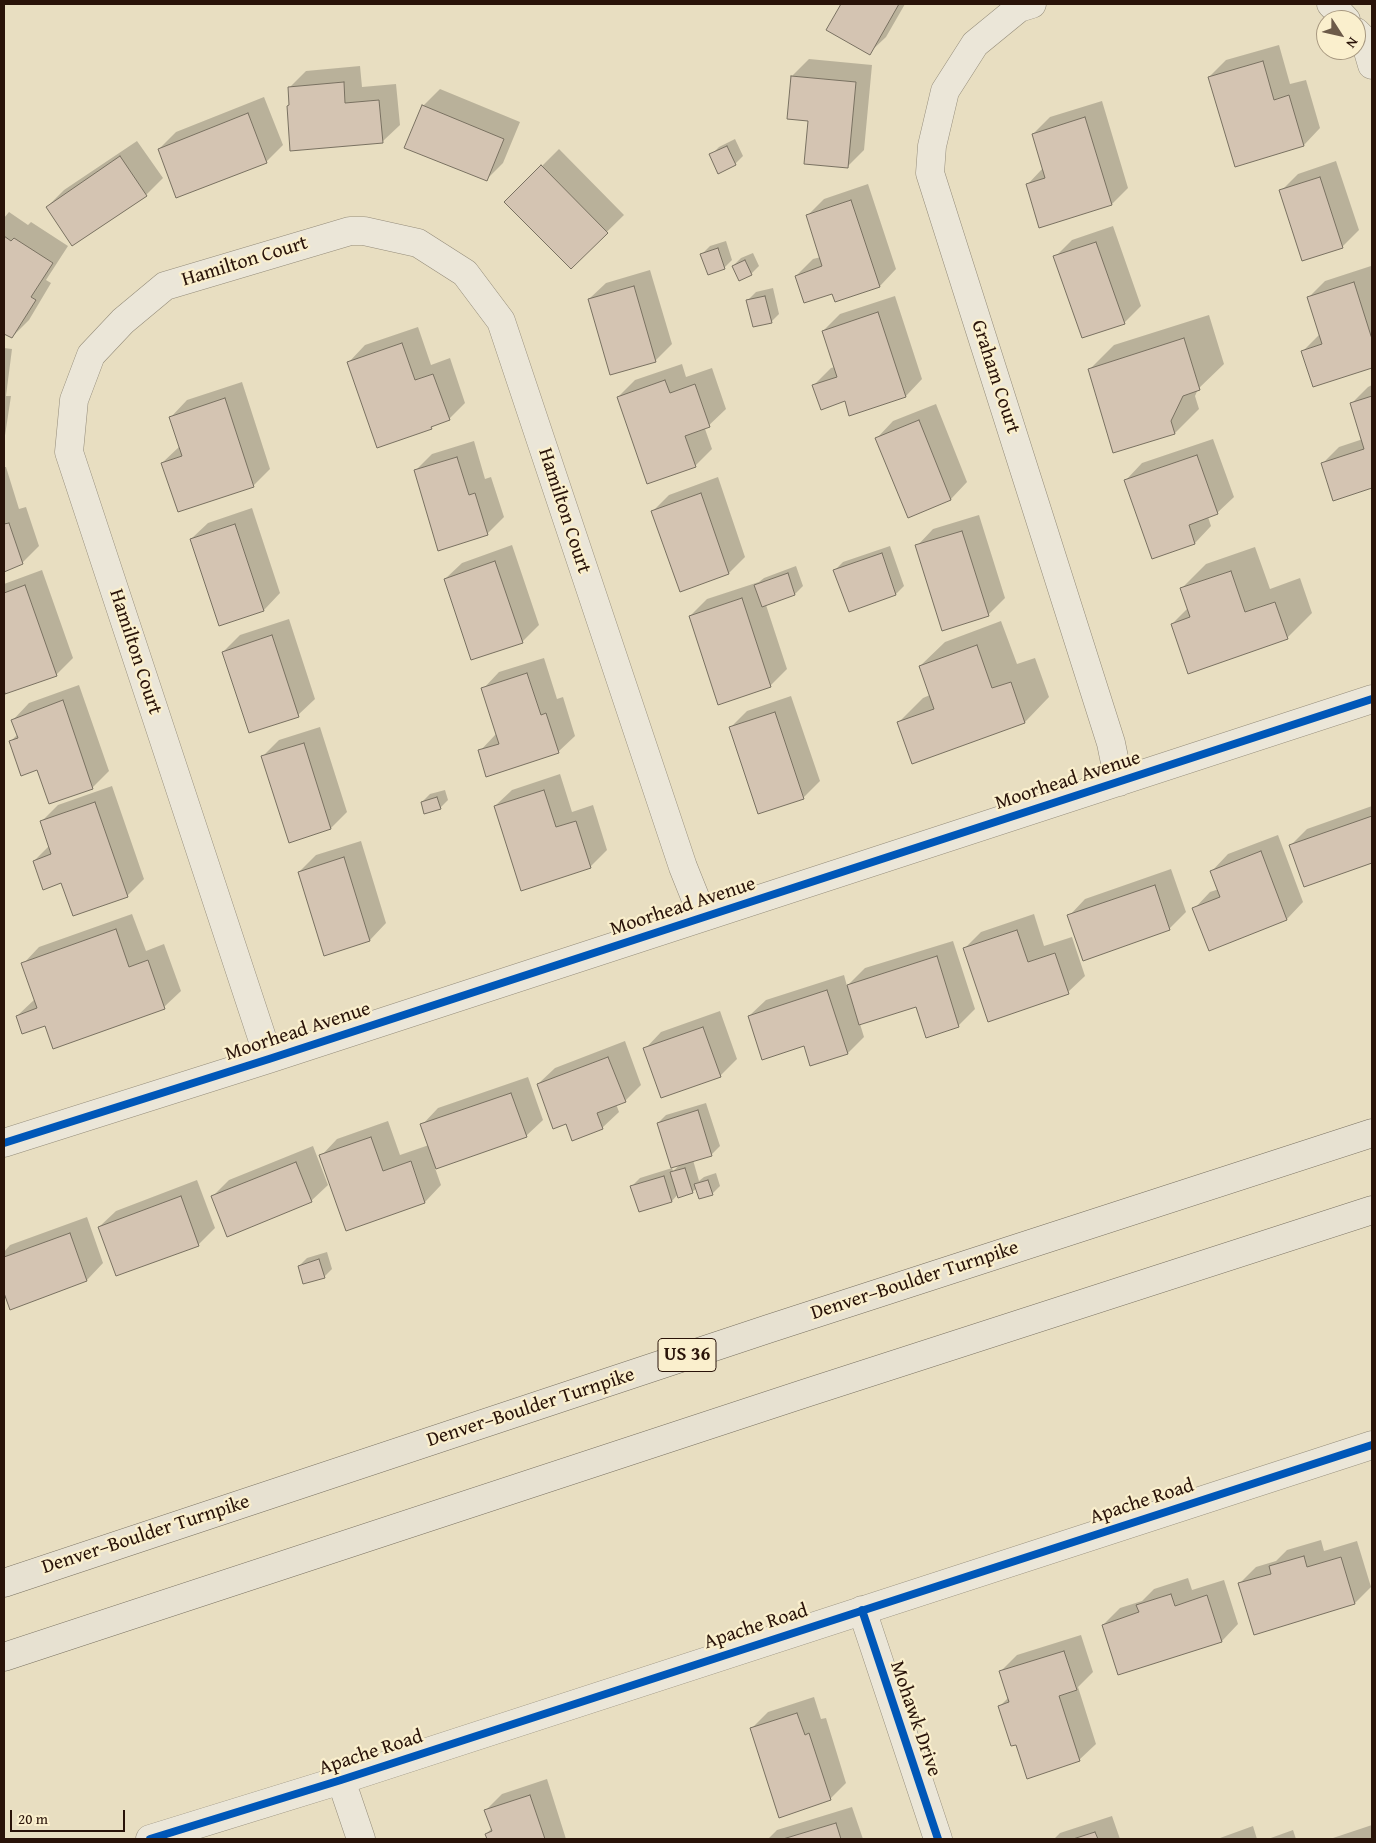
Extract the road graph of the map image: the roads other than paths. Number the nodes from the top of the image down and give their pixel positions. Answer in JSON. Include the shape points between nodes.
{"nodes":[{"id":1,"x":1032,"y":4,"type":"edge"},
{"id":2,"x":1366,"y":47,"type":"edge"},
{"id":3,"x":1372,"y":65,"type":"edge"},
{"id":4,"x":1372,"y":699,"type":"edge"},
{"id":5,"x":1120,"y":782,"type":"junction"},
{"id":6,"x":703,"y":917,"type":"junction"},
{"id":7,"x":269,"y":1059,"type":"junction"},
{"id":8,"x":1372,"y":1132,"type":"edge"},
{"id":9,"x":4,"y":1144,"type":"edge"},
{"id":10,"x":1372,"y":1210,"type":"edge"},
{"id":11,"x":1372,"y":1445,"type":"edge"},
{"id":12,"x":4,"y":1583,"type":"edge"},
{"id":13,"x":862,"y":1610,"type":"junction"},
{"id":14,"x":4,"y":1657,"type":"edge"},
{"id":15,"x":341,"y":1780,"type":"junction"},
{"id":16,"x":150,"y":1839,"type":"edge"},
{"id":17,"x":361,"y":1839,"type":"edge"},
{"id":18,"x":938,"y":1839,"type":"edge"}],
"edges":[{"from":1,"to":5,"type":"street","name":"Graham Court","via":[[1019,8],[975,44],[945,91],[932,146],[930,173],[1111,742]]},
{"from":2,"to":3,"type":"street"},
{"from":4,"to":5,"type":"street","name":"Moorhead Avenue"},
{"from":5,"to":6,"type":"street","name":"Moorhead Avenue"},
{"from":6,"to":7,"type":"street","name":"Moorhead Avenue"},
{"from":6,"to":7,"type":"street","name":"Hamilton Court","via":[[683,867],[501,321],[465,273],[418,243],[350,231],[165,286],[123,321],[91,355],[74,400],[69,452]]},
{"from":7,"to":9,"type":"street","name":"Moorhead Avenue"},
{"from":8,"to":12,"type":"highway","name":"Denver–Boulder Turnpike","number":"US 36"},
{"from":10,"to":14,"type":"highway"},
{"from":11,"to":13,"type":"street","name":"Apache Road"},
{"from":13,"to":15,"type":"street","name":"Apache Road"},
{"from":13,"to":18,"type":"street","name":"Mohawk Drive"},
{"from":15,"to":16,"type":"street","name":"Apache Road"},
{"from":15,"to":17,"type":"street"}]}
